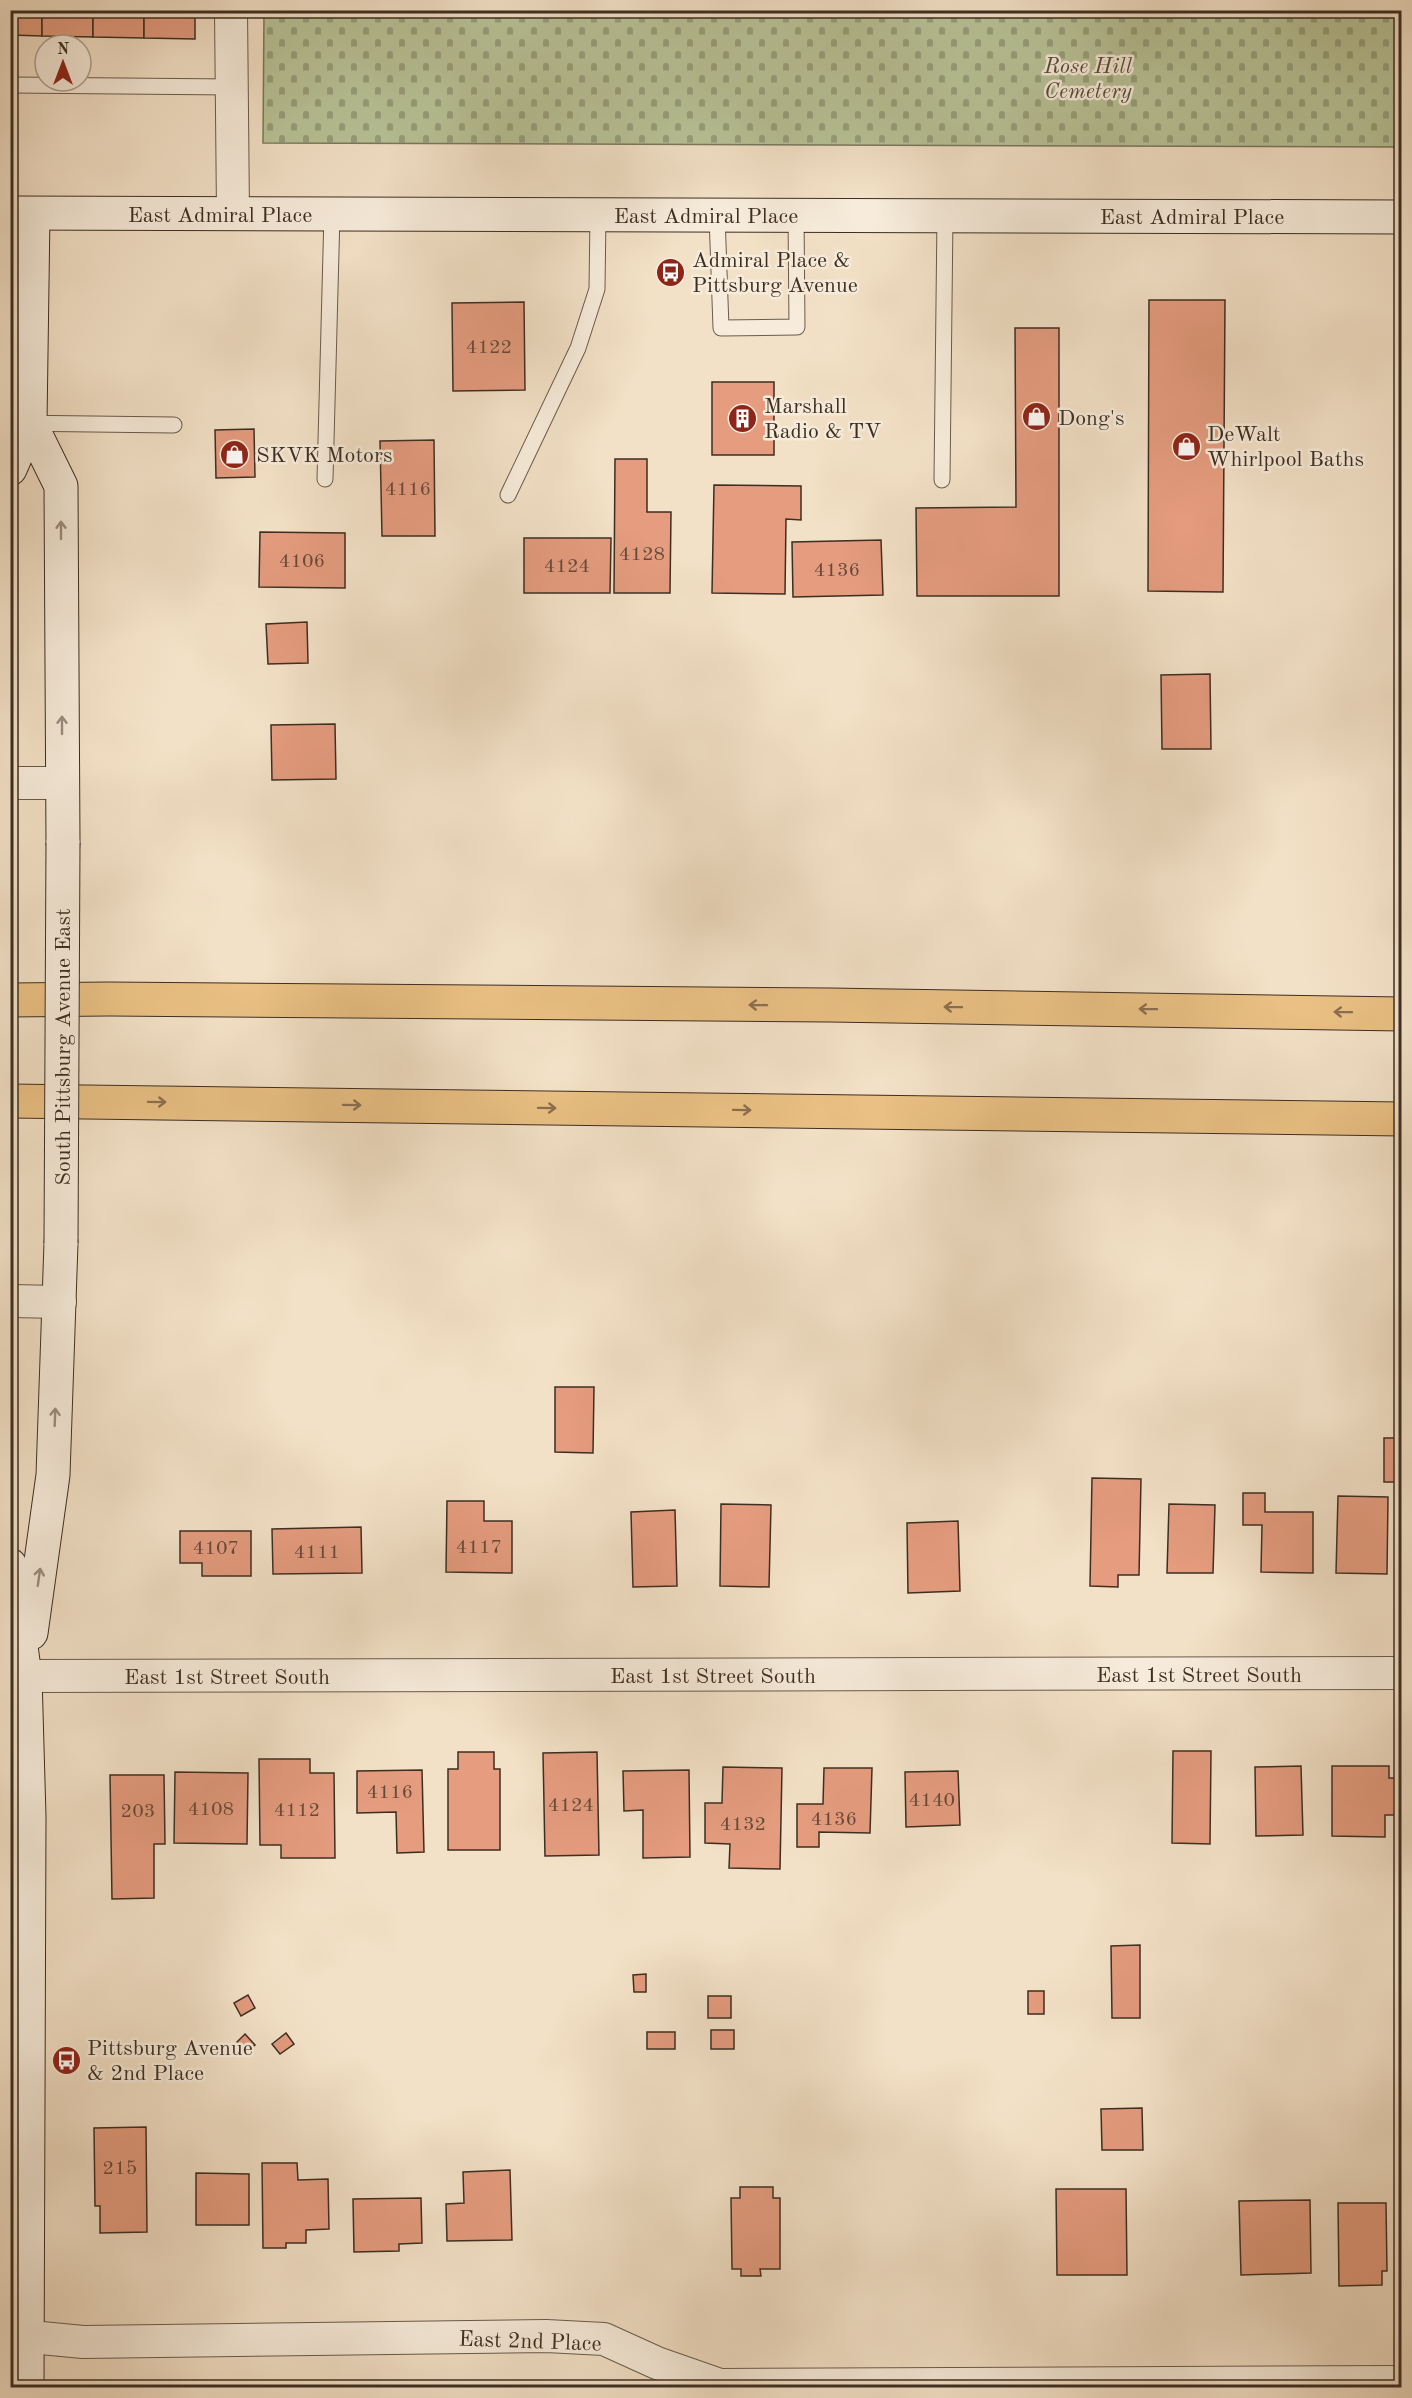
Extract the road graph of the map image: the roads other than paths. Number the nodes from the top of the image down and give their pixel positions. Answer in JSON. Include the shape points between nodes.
{"nodes":[{"id":1,"x":231,"y":10,"type":"edge"},
{"id":2,"x":10,"y":85,"type":"edge"},
{"id":3,"x":232,"y":87,"type":"junction"},
{"id":4,"x":22,"y":213,"type":"edge"},
{"id":5,"x":233,"y":214,"type":"junction"},
{"id":6,"x":332,"y":214,"type":"junction"},
{"id":7,"x":598,"y":215,"type":"junction"},
{"id":8,"x":717,"y":215,"type":"junction"},
{"id":9,"x":796,"y":215,"type":"junction"},
{"id":10,"x":945,"y":216,"type":"junction"},
{"id":11,"x":1401,"y":217,"type":"edge"},
{"id":12,"x":20,"y":423,"type":"edge"},
{"id":13,"x":174,"y":425,"type":"dead end"},
{"id":14,"x":10,"y":469,"type":"edge"},
{"id":15,"x":325,"y":479,"type":"dead end"},
{"id":16,"x":942,"y":480,"type":"dead end"},
{"id":17,"x":508,"y":495,"type":"dead end"},
{"id":18,"x":10,"y":783,"type":"edge"},
{"id":19,"x":63,"y":783,"type":"junction"},
{"id":20,"x":10,"y":1000,"type":"edge"},
{"id":21,"x":1401,"y":1014,"type":"edge"},
{"id":22,"x":10,"y":1101,"type":"edge"},
{"id":23,"x":1401,"y":1119,"type":"edge"},
{"id":24,"x":10,"y":1301,"type":"edge"},
{"id":25,"x":60,"y":1302,"type":"junction"},
{"id":26,"x":10,"y":1565,"type":"edge"},
{"id":27,"x":1401,"y":1673,"type":"edge"},
{"id":28,"x":25,"y":1676,"type":"junction"},
{"id":29,"x":20,"y":1817,"type":"edge"},
{"id":30,"x":18,"y":2336,"type":"edge"},
{"id":31,"x":657,"y":2375,"type":"edge"},
{"id":32,"x":1401,"y":2382,"type":"edge"},
{"id":33,"x":1280,"y":2385,"type":"edge"},
{"id":34,"x":27,"y":2388,"type":"edge"}],
"edges":[{"from":1,"to":3,"type":"street"},
{"from":2,"to":3,"type":"lane"},
{"from":3,"to":5,"type":"street"},
{"from":4,"to":5,"type":"street","name":"East Admiral Place"},
{"from":4,"to":12,"type":"street","name":"South Pittsburg Avenue East"},
{"from":5,"to":6,"type":"street","name":"East Admiral Place"},
{"from":6,"to":7,"type":"street","name":"East Admiral Place"},
{"from":6,"to":15,"type":"lane"},
{"from":7,"to":8,"type":"street","name":"East Admiral Place"},
{"from":7,"to":17,"type":"lane","via":[[598,281],[594,299],[578,348]]},
{"from":8,"to":9,"type":"street","name":"East Admiral Place"},
{"from":8,"to":9,"type":"lane","via":[[721,328],[798,327]]},
{"from":9,"to":10,"type":"street","name":"East Admiral Place"},
{"from":10,"to":11,"type":"street","name":"East Admiral Place"},
{"from":10,"to":16,"type":"lane"},
{"from":12,"to":13,"type":"lane"},
{"from":12,"to":14,"type":"street","name":"South Pittsburg Avenue East"},
{"from":19,"to":12,"type":"street","name":"South Pittsburg Avenue East","one_way":true,"via":[[61,486]]},
{"from":18,"to":19,"type":"street"},
{"from":19,"to":25,"type":"street","name":"South Pittsburg Avenue East","bridge":true},
{"from":21,"to":20,"type":"highway","one_way":true,"via":[[818,1005]]},
{"from":22,"to":23,"type":"highway","one_way":true},
{"from":24,"to":25,"type":"street"},
{"from":28,"to":25,"type":"street","name":"South Pittsburg Avenue East","one_way":true,"via":[[53,1475]]},
{"from":26,"to":28,"type":"street","name":"South Pittsburg Avenue East"},
{"from":27,"to":28,"type":"street","name":"East 1st Street South"},
{"from":28,"to":29,"type":"street","name":"South Pittsburg Avenue East"},
{"from":29,"to":30,"type":"street","name":"South Pittsburg Avenue East"},
{"from":30,"to":31,"type":"street","name":"East 2nd Place","via":[[83,2342],[546,2336],[604,2339]]},
{"from":30,"to":34,"type":"street","name":"South Pittsburg Avenue East"},
{"from":31,"to":33,"type":"street","name":"East 2nd Place","via":[[720,2385]]},
{"from":32,"to":33,"type":"street","name":"East 2nd Place"}]}
